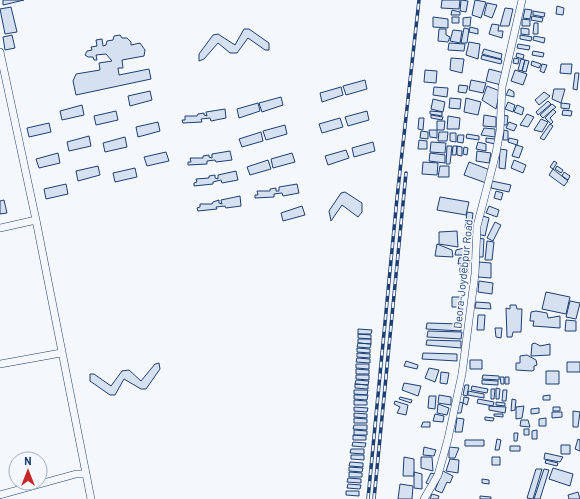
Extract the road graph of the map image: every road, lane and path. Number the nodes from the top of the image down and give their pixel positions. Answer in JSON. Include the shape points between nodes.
{"nodes":[{"id":1,"x":522,"y":0,"type":"edge"},
{"id":2,"x":0,"y":52,"type":"edge"},
{"id":3,"x":36,"y":220,"type":"junction"},
{"id":4,"x":0,"y":228,"type":"edge"},
{"id":5,"x":61,"y":352,"type":"junction"},
{"id":6,"x":0,"y":364,"type":"edge"},
{"id":7,"x":85,"y":474,"type":"junction"},
{"id":8,"x":0,"y":495,"type":"edge"},
{"id":9,"x":91,"y":499,"type":"edge"},
{"id":10,"x":424,"y":499,"type":"edge"}],
"edges":[{"from":1,"to":10,"type":"street","name":"Deora-Joydebpur Road","via":[[502,87],[496,153],[477,226],[475,274],[462,374],[438,475]]},
{"from":2,"to":3,"type":"street"},
{"from":3,"to":4,"type":"street"},
{"from":3,"to":5,"type":"street"},
{"from":5,"to":6,"type":"street"},
{"from":5,"to":7,"type":"street"},
{"from":7,"to":8,"type":"street","via":[[76,474]]},
{"from":7,"to":9,"type":"street"}]}
